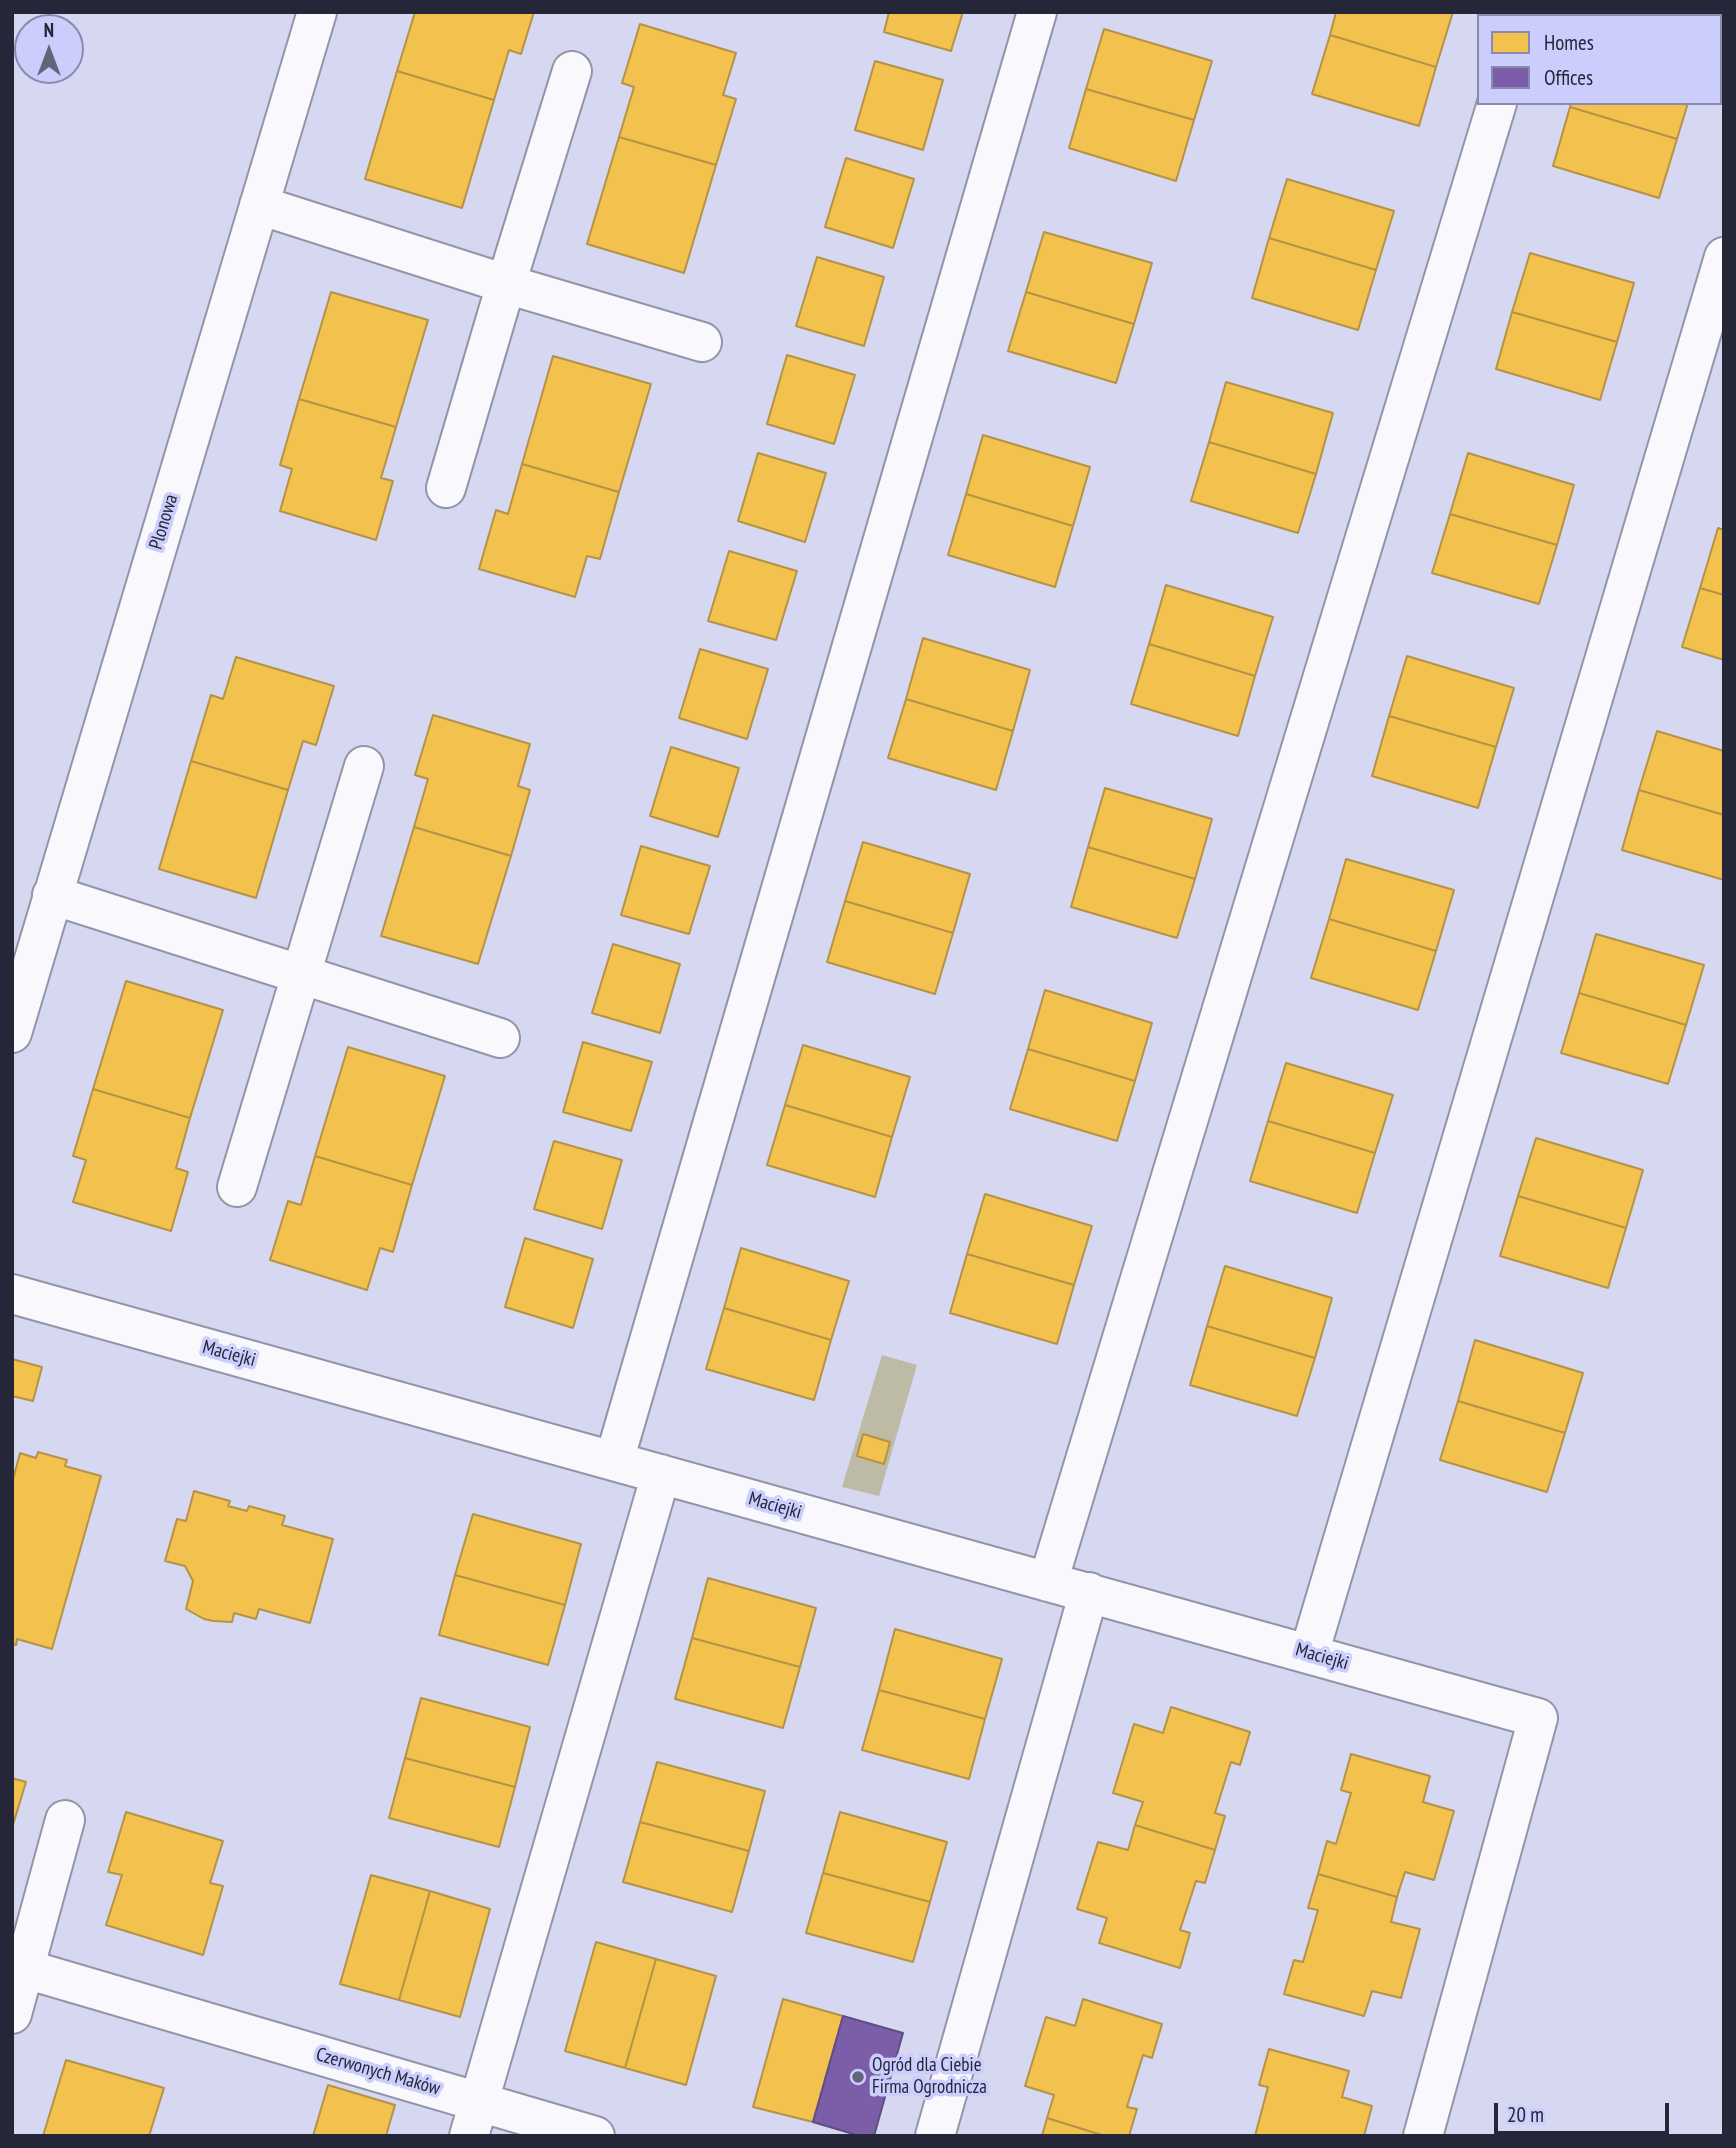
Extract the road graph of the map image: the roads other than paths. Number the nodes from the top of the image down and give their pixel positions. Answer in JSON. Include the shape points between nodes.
{"nodes":[{"id":1,"x":317,"y":12,"type":"edge"},
{"id":2,"x":1037,"y":12,"type":"edge"},
{"id":3,"x":572,"y":71,"type":"dead end"},
{"id":4,"x":1496,"y":105,"type":"edge"},
{"id":5,"x":259,"y":205,"type":"junction"},
{"id":6,"x":1724,"y":257,"type":"edge"},
{"id":7,"x":506,"y":284,"type":"junction"},
{"id":8,"x":702,"y":342,"type":"dead end"},
{"id":9,"x":446,"y":488,"type":"dead end"},
{"id":10,"x":364,"y":766,"type":"dead end"},
{"id":11,"x":52,"y":895,"type":"junction"},
{"id":12,"x":300,"y":975,"type":"junction"},
{"id":13,"x":12,"y":1033,"type":"edge"},
{"id":14,"x":500,"y":1038,"type":"dead end"},
{"id":15,"x":237,"y":1187,"type":"dead end"},
{"id":16,"x":12,"y":1294,"type":"edge"},
{"id":17,"x":614,"y":1461,"type":"junction"},
{"id":18,"x":660,"y":1474,"type":"junction"},
{"id":19,"x":1048,"y":1582,"type":"junction"},
{"id":20,"x":1089,"y":1592,"type":"junction"},
{"id":21,"x":1309,"y":1654,"type":"junction"},
{"id":22,"x":65,"y":1820,"type":"dead end"},
{"id":23,"x":19,"y":1967,"type":"edge"},
{"id":24,"x":12,"y":2014,"type":"edge"},
{"id":25,"x":474,"y":2119,"type":"edge"},
{"id":26,"x":595,"y":2136,"type":"edge"},
{"id":27,"x":935,"y":2136,"type":"edge"},
{"id":28,"x":1423,"y":2136,"type":"edge"}],
"edges":[{"from":1,"to":5,"type":"street","name":"Plonowa"},
{"from":2,"to":17,"type":"street"},
{"from":3,"to":7,"type":"street"},
{"from":4,"to":19,"type":"street"},
{"from":5,"to":7,"type":"street"},
{"from":5,"to":11,"type":"street","name":"Plonowa"},
{"from":6,"to":21,"type":"street"},
{"from":7,"to":8,"type":"street"},
{"from":7,"to":9,"type":"street"},
{"from":10,"to":12,"type":"street"},
{"from":11,"to":12,"type":"street"},
{"from":11,"to":13,"type":"street","name":"Plonowa"},
{"from":12,"to":14,"type":"street"},
{"from":12,"to":15,"type":"street"},
{"from":16,"to":17,"type":"street","name":"Maciejki"},
{"from":17,"to":18,"type":"street","name":"Maciejki"},
{"from":18,"to":19,"type":"street","name":"Maciejki"},
{"from":18,"to":25,"type":"street"},
{"from":19,"to":20,"type":"street","name":"Maciejki"},
{"from":20,"to":21,"type":"street","name":"Maciejki"},
{"from":20,"to":27,"type":"street"},
{"from":21,"to":28,"type":"street","name":"Maciejki","via":[[1538,1718]]},
{"from":22,"to":23,"type":"street"},
{"from":23,"to":24,"type":"street"},
{"from":23,"to":25,"type":"street","name":"Czerwonych Maków","via":[[278,2043]]},
{"from":25,"to":26,"type":"street","name":"Czerwonych Maków"}]}
